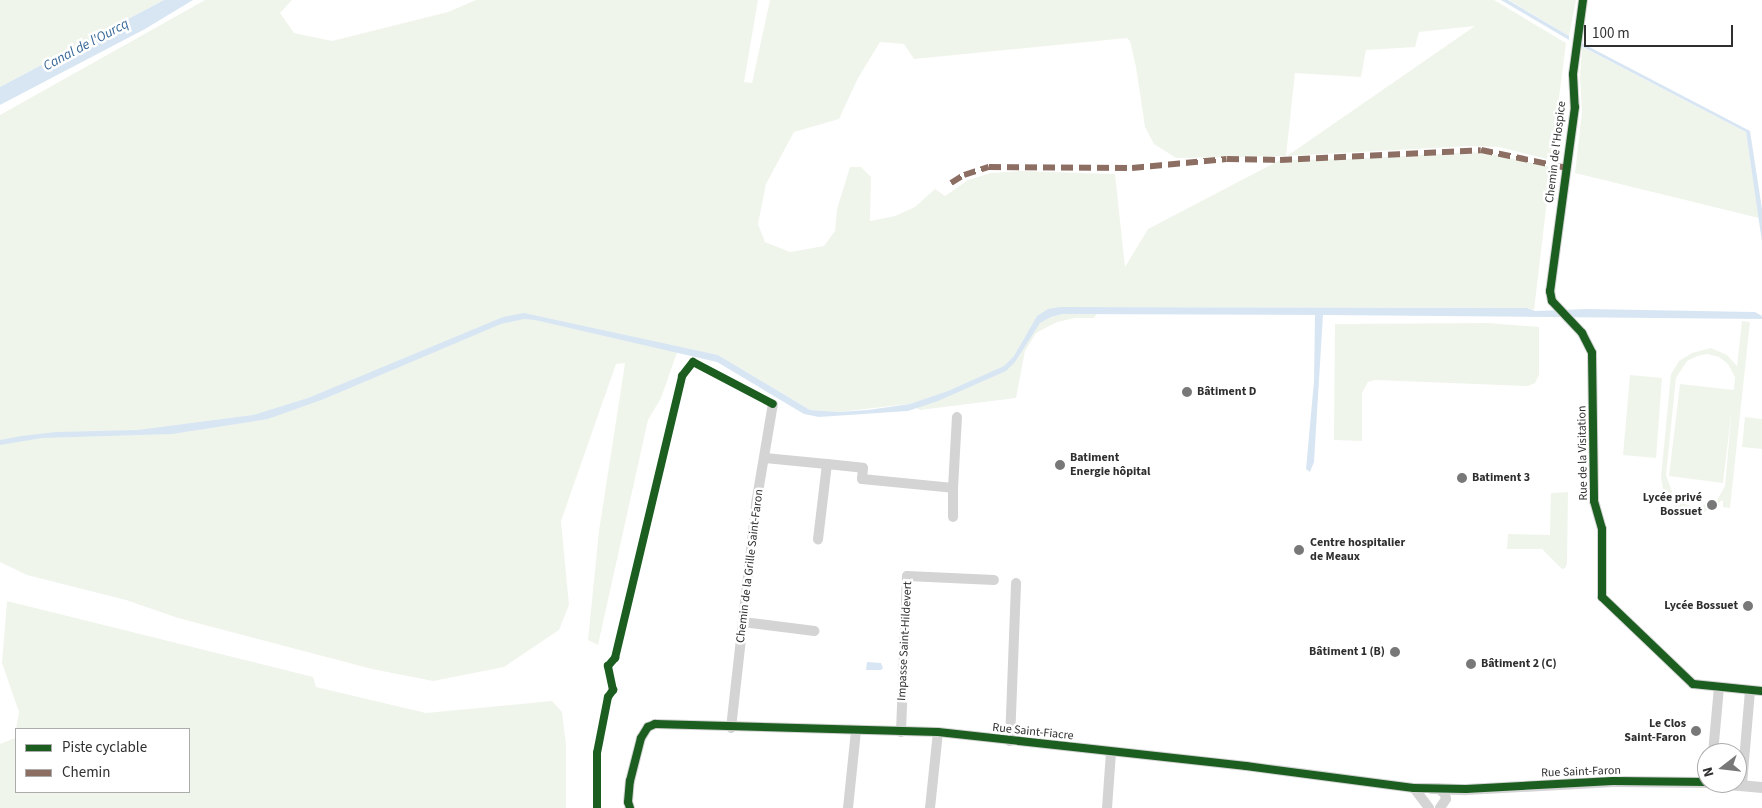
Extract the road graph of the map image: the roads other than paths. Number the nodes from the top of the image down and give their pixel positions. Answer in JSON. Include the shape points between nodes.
{"nodes":[{"id":1,"x":1582,"y":0,"type":"edge"},
{"id":2,"x":1556,"y":306,"type":"joint"},
{"id":3,"x":773,"y":404,"type":"dead end"},
{"id":4,"x":957,"y":417,"type":"dead end"},
{"id":5,"x":764,"y":458,"type":"junction"},
{"id":6,"x":827,"y":464,"type":"junction"},
{"id":7,"x":954,"y":488,"type":"junction"},
{"id":8,"x":953,"y":517,"type":"dead end"},
{"id":9,"x":818,"y":539,"type":"dead end"},
{"id":10,"x":994,"y":580,"type":"dead end"},
{"id":11,"x":1016,"y":583,"type":"dead end"},
{"id":12,"x":743,"y":622,"type":"junction"},
{"id":13,"x":814,"y":631,"type":"dead end"},
{"id":14,"x":1719,"y":687,"type":"junction"},
{"id":15,"x":1750,"y":690,"type":"junction"},
{"id":16,"x":1762,"y":691,"type":"edge"},
{"id":17,"x":731,"y":728,"type":"junction"},
{"id":18,"x":856,"y":730,"type":"junction"},
{"id":19,"x":901,"y":732,"type":"junction"},
{"id":20,"x":938,"y":732,"type":"junction"},
{"id":21,"x":1010,"y":741,"type":"junction"},
{"id":22,"x":1714,"y":743,"type":"edge"},
{"id":23,"x":1745,"y":743,"type":"edge"},
{"id":24,"x":1111,"y":752,"type":"junction"},
{"id":25,"x":1697,"y":782,"type":"edge"},
{"id":26,"x":1747,"y":785,"type":"edge"},
{"id":27,"x":1762,"y":787,"type":"edge"},
{"id":28,"x":1414,"y":788,"type":"junction"},
{"id":29,"x":1435,"y":788,"type":"junction"},
{"id":30,"x":1456,"y":789,"type":"junction"},
{"id":31,"x":1443,"y":804,"type":"edge"},
{"id":32,"x":1427,"y":805,"type":"edge"},
{"id":33,"x":630,"y":808,"type":"edge"},
{"id":34,"x":848,"y":808,"type":"edge"},
{"id":35,"x":930,"y":808,"type":"edge"},
{"id":36,"x":1106,"y":808,"type":"edge"}],
"edges":[{"from":1,"to":2,"type":"street","name":"Chemin de l'Hospice","via":[[1573,74],[1575,108],[1550,291]]},
{"from":2,"to":14,"type":"street","name":"Rue de la Visitation","via":[[1582,334],[1592,353],[1594,501],[1602,529],[1602,597],[1693,684]]},
{"from":3,"to":5,"type":"street","name":"Chemin de la Grille Saint-Faron"},
{"from":4,"to":7,"type":"street"},
{"from":5,"to":6,"type":"street"},
{"from":5,"to":12,"type":"street","name":"Chemin de la Grille Saint-Faron"},
{"from":6,"to":7,"type":"street","via":[[863,468],[862,480]]},
{"from":6,"to":9,"type":"street"},
{"from":7,"to":8,"type":"street"},
{"from":10,"to":19,"type":"street","name":"Impasse Saint-Hildevert","via":[[908,576]]},
{"from":11,"to":21,"type":"street"},
{"from":12,"to":13,"type":"street"},
{"from":12,"to":17,"type":"street","name":"Chemin de la Grille Saint-Faron"},
{"from":14,"to":15,"type":"street","name":"Rue de la Visitation"},
{"from":14,"to":22,"type":"street"},
{"from":15,"to":16,"type":"street","name":"Rue de la Visitation"},
{"from":15,"to":23,"type":"street"},
{"from":17,"to":18,"type":"street","name":"Rue Saint-Fiacre"},
{"from":17,"to":33,"type":"street","name":"Rue Saint-Fiacre","via":[[660,724],[648,727],[641,738],[630,781]]},
{"from":18,"to":19,"type":"street","name":"Rue Saint-Fiacre"},
{"from":18,"to":34,"type":"street"},
{"from":19,"to":20,"type":"street","name":"Rue Saint-Fiacre"},
{"from":20,"to":21,"type":"street","name":"Rue Saint-Fiacre"},
{"from":20,"to":35,"type":"street"},
{"from":21,"to":24,"type":"street","name":"Rue Saint-Fiacre"},
{"from":24,"to":28,"type":"street","name":"Rue Saint-Fiacre"},
{"from":24,"to":36,"type":"street"},
{"from":25,"to":30,"type":"street","name":"Rue Saint-Faron","via":[[1604,782]]},
{"from":26,"to":27,"type":"street"},
{"from":28,"to":29,"type":"street","name":"Rue Saint-Fiacre"},
{"from":28,"to":32,"type":"street"},
{"from":29,"to":30,"type":"street","name":"Rue Saint-Faron"},
{"from":29,"to":31,"type":"street","via":[[1445,794]]},
{"from":29,"to":32,"type":"street","via":[[1426,792]]},
{"from":30,"to":31,"type":"street"}]}
